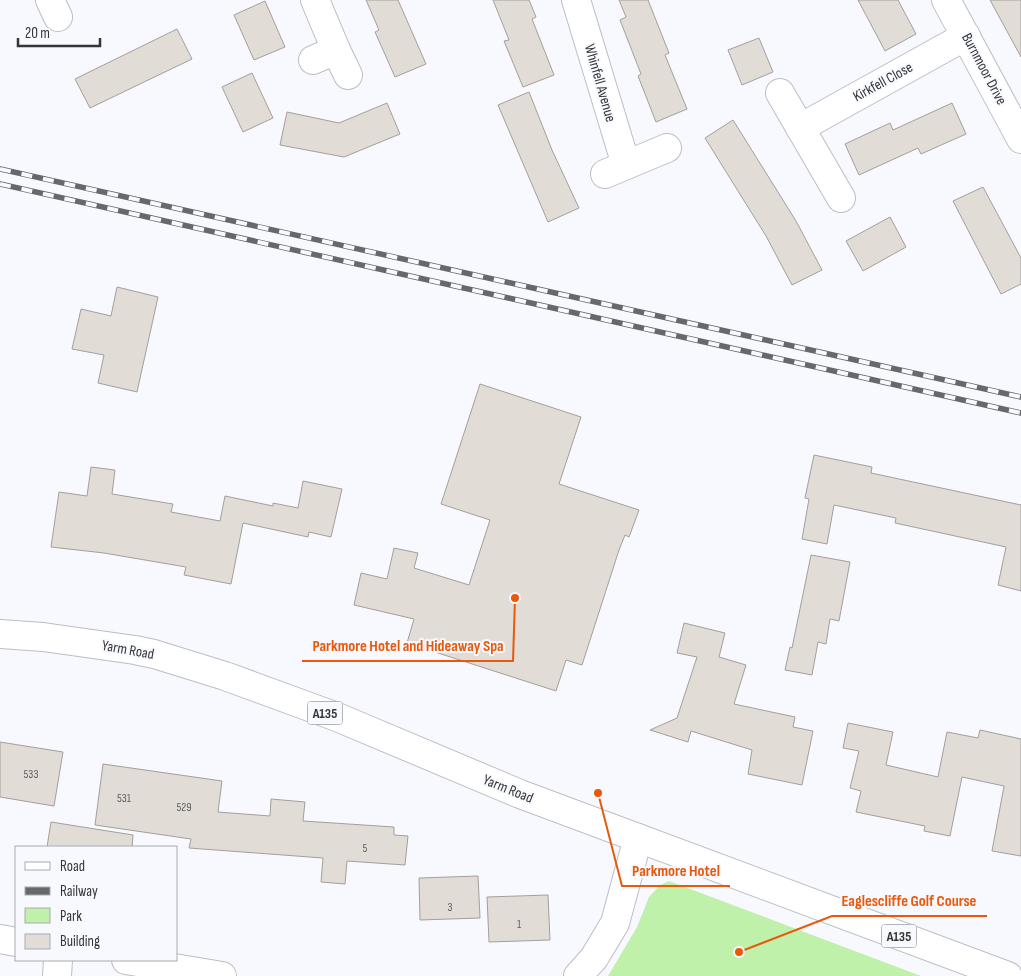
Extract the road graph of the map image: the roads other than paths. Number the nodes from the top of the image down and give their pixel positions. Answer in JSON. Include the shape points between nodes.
{"nodes":[{"id":1,"x":315,"y":0,"type":"edge"},
{"id":2,"x":576,"y":0,"type":"edge"},
{"id":3,"x":946,"y":0,"type":"edge"},
{"id":4,"x":966,"y":36,"type":"junction"},
{"id":5,"x":348,"y":75,"type":"dead end"},
{"id":6,"x":780,"y":93,"type":"dead end"},
{"id":7,"x":800,"y":128,"type":"junction"},
{"id":8,"x":1021,"y":139,"type":"edge"},
{"id":9,"x":667,"y":148,"type":"dead end"},
{"id":10,"x":841,"y":198,"type":"dead end"},
{"id":11,"x":0,"y":634,"type":"edge"},
{"id":12,"x":638,"y":838,"type":"junction"},
{"id":13,"x":0,"y":939,"type":"edge"},
{"id":14,"x":15,"y":942,"type":"edge"},
{"id":15,"x":58,"y":961,"type":"edge"},
{"id":16,"x":132,"y":961,"type":"edge"},
{"id":17,"x":57,"y":976,"type":"edge"},
{"id":18,"x":222,"y":976,"type":"edge"},
{"id":19,"x":578,"y":976,"type":"edge"},
{"id":20,"x":1008,"y":976,"type":"edge"}],
"edges":[{"from":1,"to":5,"type":"street","via":[[324,55]]},
{"from":2,"to":9,"type":"street","name":"Whinfell Avenue","via":[[616,169]]},
{"from":3,"to":4,"type":"street","name":"Burnmoor Drive"},
{"from":4,"to":7,"type":"street","name":"Kirkfell Close"},
{"from":4,"to":8,"type":"street","name":"Burnmoor Drive"},
{"from":6,"to":7,"type":"street"},
{"from":7,"to":10,"type":"street"},
{"from":11,"to":12,"type":"street","name":"Yarm Road","number":"A135","via":[[135,650],[225,676],[337,717],[520,794]]},
{"from":12,"to":19,"type":"street","via":[[615,923],[594,958]]},
{"from":12,"to":20,"type":"street","name":"Yarm Road","number":"A135"},
{"from":13,"to":14,"type":"street"},
{"from":15,"to":17,"type":"street"},
{"from":16,"to":18,"type":"street"}]}
